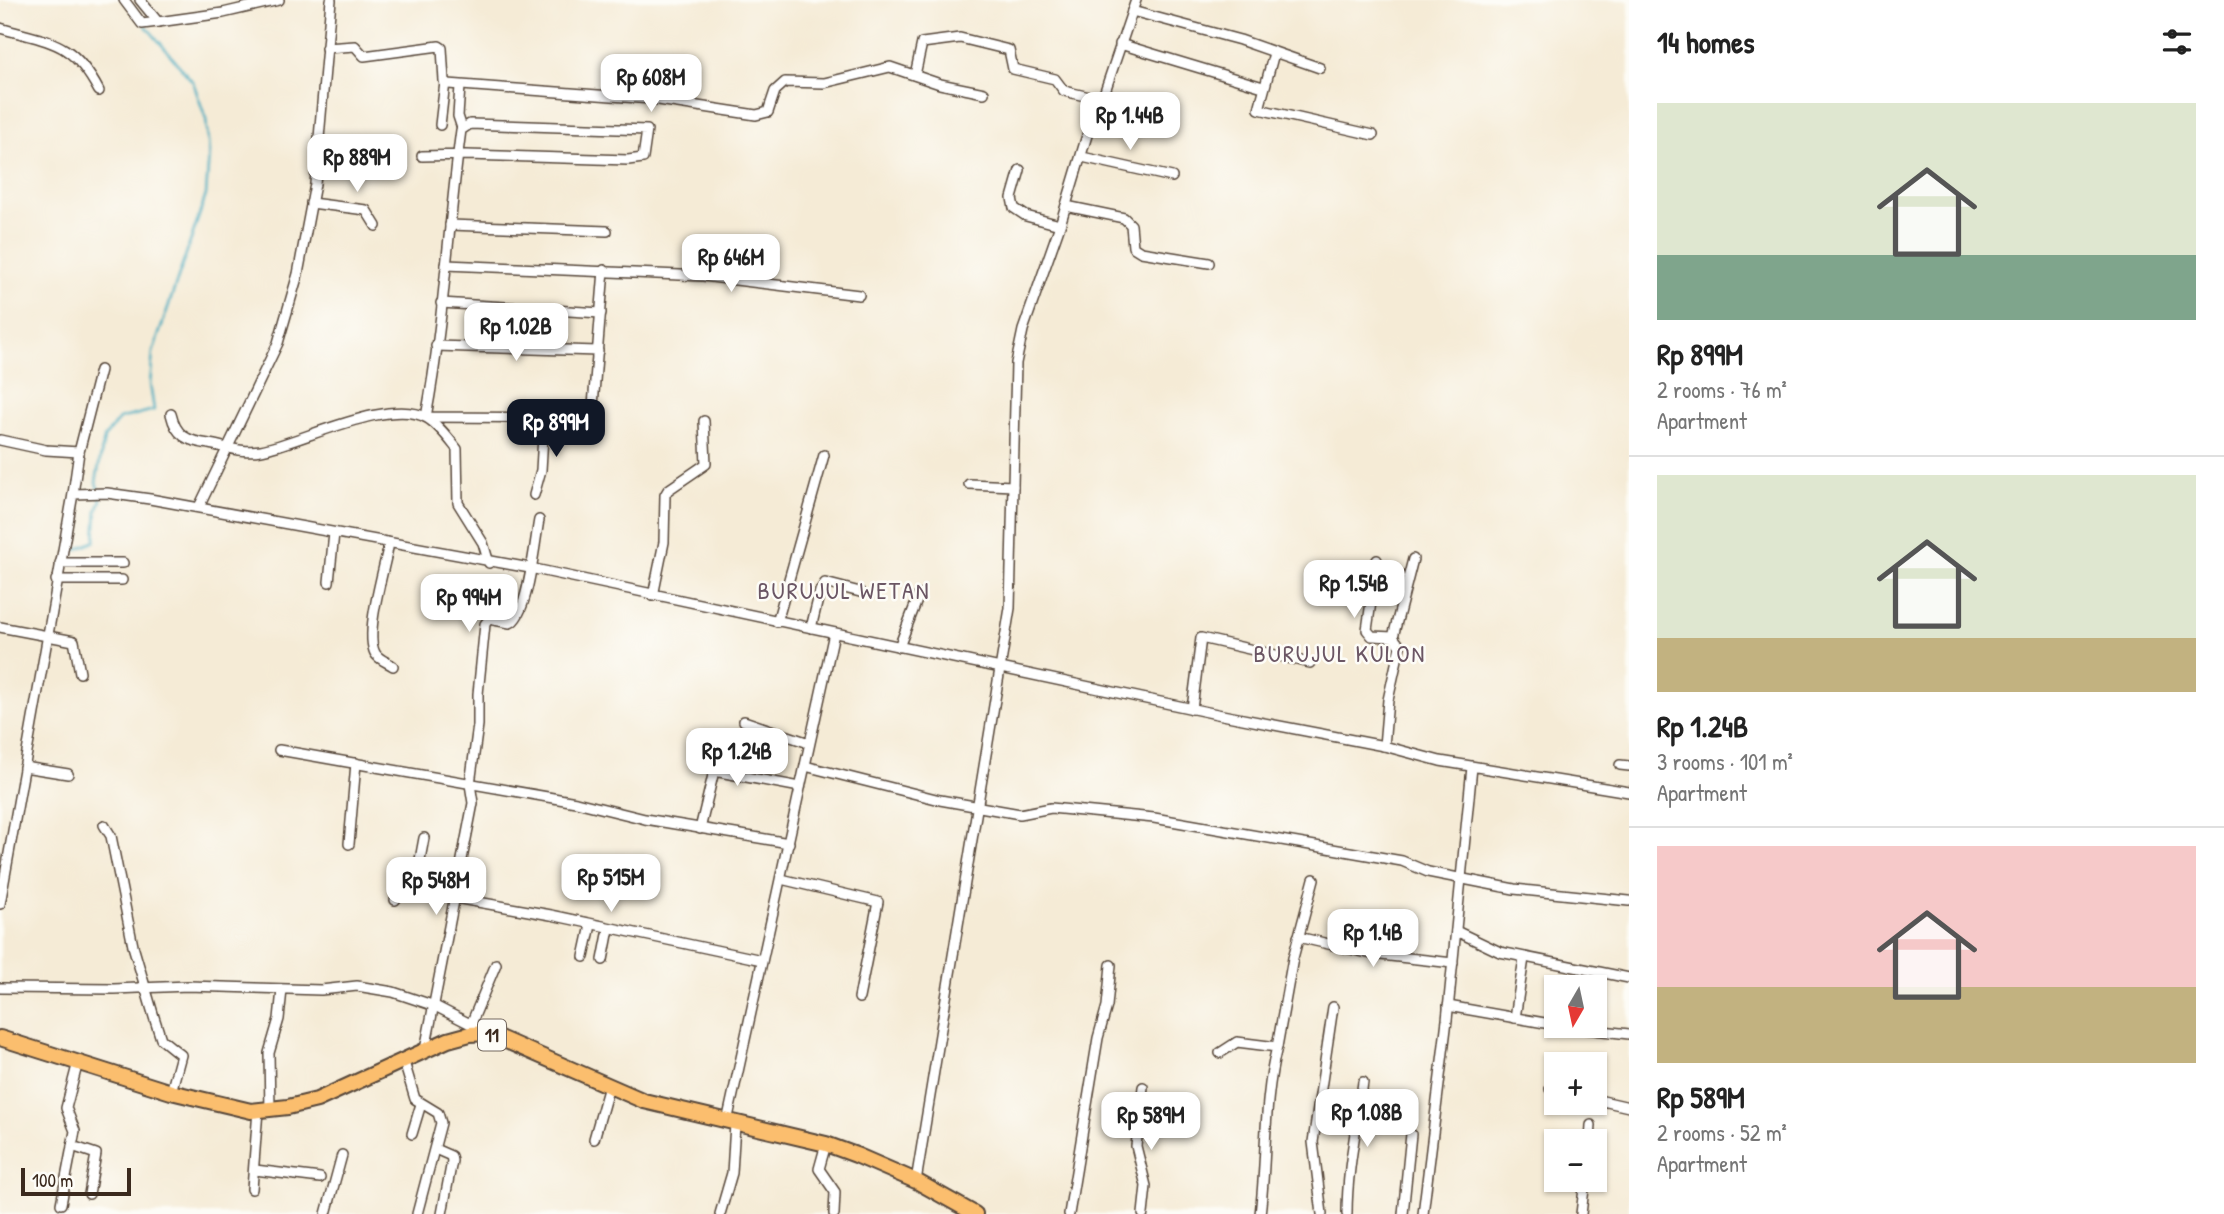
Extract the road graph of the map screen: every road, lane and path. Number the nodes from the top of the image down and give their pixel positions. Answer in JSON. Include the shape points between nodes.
{"nodes":[{"id":1,"x":124,"y":0,"type":"edge"},
{"id":2,"x":139,"y":0,"type":"edge"},
{"id":3,"x":279,"y":0,"type":"edge"},
{"id":4,"x":331,"y":0,"type":"edge"},
{"id":5,"x":1136,"y":0,"type":"edge"},
{"id":6,"x":255,"y":3,"type":"edge"},
{"id":7,"x":1132,"y":11,"type":"junction"},
{"id":8,"x":153,"y":23,"type":"junction"},
{"id":9,"x":0,"y":28,"type":"edge"},
{"id":10,"x":1120,"y":44,"type":"junction"},
{"id":11,"x":326,"y":48,"type":"junction"},
{"id":12,"x":1274,"y":53,"type":"junction"},
{"id":13,"x":1320,"y":68,"type":"dead end"},
{"id":14,"x":915,"y":75,"type":"junction"},
{"id":15,"x":445,"y":82,"type":"junction"},
{"id":16,"x":460,"y":86,"type":"junction"},
{"id":17,"x":1263,"y":87,"type":"junction"},
{"id":18,"x":99,"y":91,"type":"dead end"},
{"id":19,"x":984,"y":93,"type":"dead end"},
{"id":20,"x":1102,"y":100,"type":"junction"},
{"id":21,"x":440,"y":125,"type":"dead end"},
{"id":22,"x":462,"y":128,"type":"junction"},
{"id":23,"x":1373,"y":135,"type":"dead end"},
{"id":24,"x":458,"y":155,"type":"junction"},
{"id":25,"x":422,"y":156,"type":"dead end"},
{"id":26,"x":1082,"y":157,"type":"junction"},
{"id":27,"x":1020,"y":170,"type":"dead end"},
{"id":28,"x":1172,"y":177,"type":"dead end"},
{"id":29,"x":311,"y":203,"type":"junction"},
{"id":30,"x":1066,"y":206,"type":"junction"},
{"id":31,"x":450,"y":225,"type":"junction"},
{"id":32,"x":1060,"y":225,"type":"junction"},
{"id":33,"x":376,"y":226,"type":"dead end"},
{"id":34,"x":607,"y":231,"type":"dead end"},
{"id":35,"x":1209,"y":263,"type":"dead end"},
{"id":36,"x":446,"y":265,"type":"junction"},
{"id":37,"x":604,"y":270,"type":"junction"},
{"id":38,"x":859,"y":295,"type":"dead end"},
{"id":39,"x":441,"y":303,"type":"junction"},
{"id":40,"x":601,"y":313,"type":"junction"},
{"id":41,"x":436,"y":346,"type":"junction"},
{"id":42,"x":598,"y":351,"type":"junction"},
{"id":43,"x":100,"y":370,"type":"dead end"},
{"id":44,"x":171,"y":414,"type":"dead end"},
{"id":45,"x":426,"y":417,"type":"junction"},
{"id":46,"x":544,"y":418,"type":"junction"},
{"id":47,"x":704,"y":421,"type":"dead end"},
{"id":48,"x":0,"y":440,"type":"edge"},
{"id":49,"x":226,"y":448,"type":"junction"},
{"id":50,"x":79,"y":452,"type":"junction"},
{"id":51,"x":824,"y":455,"type":"dead end"},
{"id":52,"x":969,"y":484,"type":"dead end"},
{"id":53,"x":1013,"y":486,"type":"junction"},
{"id":54,"x":73,"y":494,"type":"junction"},
{"id":55,"x":534,"y":495,"type":"dead end"},
{"id":56,"x":199,"y":507,"type":"junction"},
{"id":57,"x":539,"y":520,"type":"dead end"},
{"id":58,"x":334,"y":533,"type":"junction"},
{"id":59,"x":389,"y":543,"type":"junction"},
{"id":60,"x":1413,"y":559,"type":"dead end"},
{"id":61,"x":1377,"y":560,"type":"dead end"},
{"id":62,"x":60,"y":563,"type":"junction"},
{"id":63,"x":123,"y":563,"type":"dead end"},
{"id":64,"x":489,"y":563,"type":"junction"},
{"id":65,"x":530,"y":568,"type":"junction"},
{"id":66,"x":56,"y":580,"type":"junction"},
{"id":67,"x":122,"y":580,"type":"dead end"},
{"id":68,"x":329,"y":582,"type":"dead end"},
{"id":69,"x":860,"y":592,"type":"dead end"},
{"id":70,"x":653,"y":596,"type":"junction"},
{"id":71,"x":919,"y":596,"type":"dead end"},
{"id":72,"x":777,"y":622,"type":"junction"},
{"id":73,"x":0,"y":627,"type":"edge"},
{"id":74,"x":811,"y":628,"type":"junction"},
{"id":75,"x":834,"y":633,"type":"junction"},
{"id":76,"x":46,"y":635,"type":"junction"},
{"id":77,"x":1393,"y":637,"type":"junction"},
{"id":78,"x":899,"y":647,"type":"junction"},
{"id":79,"x":1310,"y":663,"type":"dead end"},
{"id":80,"x":393,"y":666,"type":"dead end"},
{"id":81,"x":998,"y":668,"type":"junction"},
{"id":82,"x":80,"y":673,"type":"dead end"},
{"id":83,"x":1192,"y":709,"type":"junction"},
{"id":84,"x":744,"y":721,"type":"dead end"},
{"id":85,"x":810,"y":743,"type":"junction"},
{"id":86,"x":1384,"y":746,"type":"junction"},
{"id":87,"x":279,"y":750,"type":"dead end"},
{"id":88,"x":356,"y":762,"type":"junction"},
{"id":89,"x":804,"y":766,"type":"junction"},
{"id":90,"x":24,"y":767,"type":"junction"},
{"id":91,"x":1472,"y":767,"type":"junction"},
{"id":92,"x":68,"y":774,"type":"dead end"},
{"id":93,"x":470,"y":784,"type":"junction"},
{"id":94,"x":800,"y":787,"type":"junction"},
{"id":95,"x":1629,"y":792,"type":"edge"},
{"id":96,"x":977,"y":807,"type":"junction"},
{"id":97,"x":104,"y":825,"type":"dead end"},
{"id":98,"x":700,"y":829,"type":"junction"},
{"id":99,"x":424,"y":838,"type":"dead end"},
{"id":100,"x":789,"y":843,"type":"junction"},
{"id":101,"x":349,"y":844,"type":"dead end"},
{"id":102,"x":781,"y":878,"type":"junction"},
{"id":103,"x":1314,"y":879,"type":"dead end"},
{"id":104,"x":1462,"y":879,"type":"junction"},
{"id":105,"x":416,"y":881,"type":"junction"},
{"id":106,"x":457,"y":884,"type":"junction"},
{"id":107,"x":455,"y":898,"type":"junction"},
{"id":108,"x":395,"y":900,"type":"dead end"},
{"id":109,"x":1629,"y":901,"type":"edge"},
{"id":110,"x":0,"y":904,"type":"edge"},
{"id":111,"x":591,"y":925,"type":"junction"},
{"id":112,"x":609,"y":929,"type":"junction"},
{"id":113,"x":1457,"y":931,"type":"junction"},
{"id":114,"x":1298,"y":937,"type":"junction"},
{"id":115,"x":584,"y":957,"type":"dead end"},
{"id":116,"x":1524,"y":958,"type":"junction"},
{"id":117,"x":603,"y":960,"type":"dead end"},
{"id":118,"x":762,"y":960,"type":"junction"},
{"id":119,"x":1453,"y":963,"type":"junction"},
{"id":120,"x":496,"y":964,"type":"dead end"},
{"id":121,"x":1111,"y":965,"type":"dead end"},
{"id":122,"x":1629,"y":978,"type":"edge"},
{"id":123,"x":0,"y":988,"type":"edge"},
{"id":124,"x":147,"y":988,"type":"junction"},
{"id":125,"x":282,"y":990,"type":"junction"},
{"id":126,"x":859,"y":998,"type":"dead end"},
{"id":127,"x":435,"y":1006,"type":"junction"},
{"id":128,"x":1448,"y":1006,"type":"junction"},
{"id":129,"x":1333,"y":1007,"type":"dead end"},
{"id":130,"x":1515,"y":1018,"type":"junction"},
{"id":131,"x":1544,"y":1023,"type":"edge"},
{"id":132,"x":471,"y":1024,"type":"junction"},
{"id":133,"x":1607,"y":1031,"type":"edge"},
{"id":134,"x":488,"y":1033,"type":"junction"},
{"id":135,"x":1629,"y":1034,"type":"edge"},
{"id":136,"x":0,"y":1038,"type":"edge"},
{"id":137,"x":1277,"y":1047,"type":"junction"},
{"id":138,"x":425,"y":1050,"type":"junction"},
{"id":139,"x":1220,"y":1053,"type":"dead end"},
{"id":140,"x":78,"y":1062,"type":"junction"},
{"id":141,"x":404,"y":1062,"type":"junction"},
{"id":142,"x":1363,"y":1082,"type":"dead end"},
{"id":143,"x":609,"y":1086,"type":"junction"},
{"id":144,"x":1143,"y":1087,"type":"dead end"},
{"id":145,"x":171,"y":1092,"type":"junction"},
{"id":146,"x":1607,"y":1103,"type":"edge"},
{"id":147,"x":421,"y":1104,"type":"junction"},
{"id":148,"x":1629,"y":1107,"type":"edge"},
{"id":149,"x":264,"y":1110,"type":"junction"},
{"id":150,"x":731,"y":1123,"type":"junction"},
{"id":151,"x":1591,"y":1125,"type":"dead end"},
{"id":152,"x":1591,"y":1129,"type":"edge"},
{"id":153,"x":412,"y":1134,"type":"dead end"},
{"id":154,"x":1411,"y":1134,"type":"dead end"},
{"id":155,"x":594,"y":1139,"type":"dead end"},
{"id":156,"x":826,"y":1144,"type":"junction"},
{"id":157,"x":72,"y":1146,"type":"junction"},
{"id":158,"x":435,"y":1149,"type":"junction"},
{"id":159,"x":342,"y":1155,"type":"dead end"},
{"id":160,"x":255,"y":1170,"type":"junction"},
{"id":161,"x":320,"y":1178,"type":"dead end"},
{"id":162,"x":916,"y":1181,"type":"junction"},
{"id":163,"x":252,"y":1189,"type":"dead end"},
{"id":164,"x":1584,"y":1192,"type":"edge"},
{"id":165,"x":89,"y":1194,"type":"dead end"},
{"id":166,"x":61,"y":1204,"type":"dead end"},
{"id":167,"x":326,"y":1214,"type":"edge"},
{"id":168,"x":416,"y":1214,"type":"edge"},
{"id":169,"x":443,"y":1214,"type":"edge"},
{"id":170,"x":720,"y":1214,"type":"edge"},
{"id":171,"x":834,"y":1214,"type":"edge"},
{"id":172,"x":975,"y":1214,"type":"edge"},
{"id":173,"x":1069,"y":1214,"type":"edge"},
{"id":174,"x":1143,"y":1214,"type":"edge"},
{"id":175,"x":1260,"y":1214,"type":"edge"},
{"id":176,"x":1322,"y":1214,"type":"edge"},
{"id":177,"x":1347,"y":1214,"type":"edge"},
{"id":178,"x":1403,"y":1214,"type":"edge"},
{"id":179,"x":1423,"y":1214,"type":"edge"},
{"id":180,"x":1581,"y":1214,"type":"edge"}],
"edges":[{"from":1,"to":8,"type":"street","via":[[141,22]]},
{"from":2,"to":8,"type":"street"},
{"from":3,"to":6,"type":"street"},
{"from":4,"to":11,"type":"street"},
{"from":5,"to":7,"type":"street"},
{"from":6,"to":8,"type":"street"},
{"from":7,"to":10,"type":"street"},
{"from":7,"to":12,"type":"street"},
{"from":9,"to":18,"type":"street","via":[[72,52]]},
{"from":10,"to":17,"type":"street"},
{"from":10,"to":20,"type":"street"},
{"from":11,"to":15,"type":"street","via":[[354,46],[366,56],[439,46]]},
{"from":11,"to":29,"type":"street"},
{"from":12,"to":13,"type":"street"},
{"from":12,"to":17,"type":"street"},
{"from":14,"to":16,"type":"street","via":[[887,67],[824,82],[785,82],[775,91],[768,112],[756,116],[652,99]]},
{"from":14,"to":19,"type":"street"},
{"from":14,"to":20,"type":"street","via":[[923,42],[970,39],[1009,50],[1013,69],[1057,79],[1065,92]]},
{"from":15,"to":16,"type":"street"},
{"from":15,"to":21,"type":"street"},
{"from":16,"to":22,"type":"street"},
{"from":17,"to":23,"type":"street","via":[[1260,109]]},
{"from":20,"to":26,"type":"street"},
{"from":22,"to":24,"type":"street"},
{"from":22,"to":24,"type":"street","via":[[470,124],[647,130],[647,148],[643,158],[628,160]]},
{"from":24,"to":25,"type":"street"},
{"from":24,"to":31,"type":"street"},
{"from":26,"to":28,"type":"street"},
{"from":26,"to":30,"type":"street"},
{"from":27,"to":32,"type":"street","via":[[1012,198],[1014,208]]},
{"from":29,"to":33,"type":"street","via":[[366,210]]},
{"from":29,"to":49,"type":"street","via":[[278,343]]},
{"from":30,"to":32,"type":"street"},
{"from":30,"to":35,"type":"street","via":[[1124,218],[1131,225],[1133,247],[1141,252]]},
{"from":31,"to":34,"type":"street"},
{"from":31,"to":36,"type":"street"},
{"from":32,"to":53,"type":"street","via":[[1016,363]]},
{"from":36,"to":37,"type":"street"},
{"from":36,"to":39,"type":"street"},
{"from":37,"to":38,"type":"street","via":[[704,276]]},
{"from":37,"to":40,"type":"street"},
{"from":39,"to":40,"type":"street"},
{"from":39,"to":41,"type":"street"},
{"from":40,"to":42,"type":"street"},
{"from":41,"to":42,"type":"street"},
{"from":41,"to":45,"type":"street"},
{"from":42,"to":46,"type":"street","via":[[592,418]]},
{"from":43,"to":50,"type":"street"},
{"from":44,"to":49,"type":"street","via":[[175,429],[185,439]]},
{"from":45,"to":46,"type":"street"},
{"from":45,"to":49,"type":"street","via":[[396,413],[317,430],[260,450]]},
{"from":45,"to":64,"type":"street","via":[[457,449],[458,503],[483,543]]},
{"from":46,"to":55,"type":"street","via":[[541,470]]},
{"from":47,"to":70,"type":"street","via":[[706,464],[665,495],[664,542]]},
{"from":48,"to":50,"type":"street"},
{"from":49,"to":56,"type":"street"},
{"from":50,"to":54,"type":"street"},
{"from":51,"to":72,"type":"street"},
{"from":52,"to":53,"type":"street"},
{"from":53,"to":81,"type":"street","via":[[1013,566],[1006,639]]},
{"from":54,"to":56,"type":"street","via":[[107,493]]},
{"from":54,"to":62,"type":"street"},
{"from":56,"to":58,"type":"street"},
{"from":57,"to":65,"type":"street"},
{"from":58,"to":59,"type":"street"},
{"from":58,"to":68,"type":"street"},
{"from":59,"to":64,"type":"street"},
{"from":59,"to":80,"type":"street","via":[[374,603],[373,648]]},
{"from":60,"to":77,"type":"street"},
{"from":61,"to":77,"type":"street","via":[[1367,630],[1372,636]]},
{"from":62,"to":63,"type":"street"},
{"from":62,"to":66,"type":"street"},
{"from":64,"to":65,"type":"street"},
{"from":65,"to":70,"type":"street"},
{"from":65,"to":93,"type":"street","via":[[516,621],[492,619],[485,624]]},
{"from":66,"to":67,"type":"street"},
{"from":66,"to":76,"type":"street"},
{"from":69,"to":74,"type":"street","via":[[825,583]]},
{"from":70,"to":72,"type":"street"},
{"from":71,"to":78,"type":"street"},
{"from":72,"to":74,"type":"street"},
{"from":73,"to":76,"type":"street"},
{"from":74,"to":75,"type":"street"},
{"from":75,"to":78,"type":"street"},
{"from":75,"to":85,"type":"street"},
{"from":76,"to":82,"type":"street","via":[[76,643]]},
{"from":76,"to":90,"type":"street"},
{"from":77,"to":86,"type":"street","via":[[1399,646]]},
{"from":78,"to":81,"type":"street"},
{"from":79,"to":83,"type":"street","via":[[1201,638]]},
{"from":81,"to":83,"type":"street"},
{"from":81,"to":96,"type":"street"},
{"from":83,"to":86,"type":"street"},
{"from":84,"to":85,"type":"street"},
{"from":85,"to":89,"type":"street"},
{"from":86,"to":91,"type":"street"},
{"from":87,"to":88,"type":"street"},
{"from":88,"to":93,"type":"street"},
{"from":88,"to":101,"type":"street"},
{"from":89,"to":94,"type":"street"},
{"from":89,"to":96,"type":"street"},
{"from":90,"to":92,"type":"street"},
{"from":90,"to":110,"type":"street"},
{"from":91,"to":95,"type":"street"},
{"from":91,"to":104,"type":"street"},
{"from":93,"to":98,"type":"street"},
{"from":93,"to":106,"type":"street","via":[[473,803]]},
{"from":94,"to":98,"type":"street","via":[[713,771]]},
{"from":94,"to":100,"type":"street"},
{"from":96,"to":104,"type":"street","via":[[1024,815],[1051,808],[1154,818],[1402,861]]},
{"from":96,"to":162,"type":"street"},
{"from":97,"to":124,"type":"street","via":[[111,836],[133,946]]},
{"from":98,"to":100,"type":"street"},
{"from":99,"to":105,"type":"street"},
{"from":100,"to":102,"type":"street"},
{"from":102,"to":118,"type":"street"},
{"from":102,"to":126,"type":"street","via":[[878,902]]},
{"from":103,"to":114,"type":"street"},
{"from":104,"to":109,"type":"street","via":[[1525,891]]},
{"from":104,"to":113,"type":"street"},
{"from":105,"to":106,"type":"street"},
{"from":105,"to":108,"type":"street","via":[[403,887]]},
{"from":106,"to":107,"type":"street"},
{"from":107,"to":111,"type":"street"},
{"from":107,"to":127,"type":"street"},
{"from":111,"to":112,"type":"street"},
{"from":111,"to":115,"type":"street"},
{"from":112,"to":117,"type":"street"},
{"from":112,"to":118,"type":"street"},
{"from":113,"to":116,"type":"street"},
{"from":113,"to":119,"type":"street"},
{"from":114,"to":119,"type":"street","via":[[1372,954]]},
{"from":114,"to":137,"type":"street"},
{"from":116,"to":122,"type":"street"},
{"from":116,"to":130,"type":"street"},
{"from":118,"to":150,"type":"street"},
{"from":119,"to":128,"type":"street"},
{"from":120,"to":132,"type":"street"},
{"from":121,"to":173,"type":"street"},
{"from":123,"to":124,"type":"street"},
{"from":124,"to":125,"type":"street"},
{"from":124,"to":145,"type":"street","via":[[161,1039],[181,1055]]},
{"from":125,"to":127,"type":"street","via":[[358,986]]},
{"from":125,"to":149,"type":"street","via":[[269,1053]]},
{"from":127,"to":132,"type":"street"},
{"from":127,"to":138,"type":"street"},
{"from":128,"to":130,"type":"street"},
{"from":128,"to":179,"type":"street"},
{"from":129,"to":176,"type":"street","via":[[1312,1142]]},
{"from":130,"to":131,"type":"street"},
{"from":132,"to":134,"type":"street"},
{"from":133,"to":135,"type":"street"},
{"from":134,"to":138,"type":"highway","number":"11","via":[[459,1036]]},
{"from":134,"to":143,"type":"highway","number":"11"},
{"from":136,"to":140,"type":"highway","number":"11"},
{"from":137,"to":139,"type":"street","via":[[1237,1042]]},
{"from":137,"to":175,"type":"street","via":[[1268,1091]]},
{"from":138,"to":141,"type":"highway","number":"11"},
{"from":140,"to":145,"type":"highway","number":"11"},
{"from":140,"to":157,"type":"street","via":[[66,1111],[75,1128]]},
{"from":141,"to":147,"type":"street","via":[[411,1090]]},
{"from":141,"to":149,"type":"highway","number":"11","via":[[317,1100]]},
{"from":142,"to":177,"type":"street","via":[[1347,1168]]},
{"from":143,"to":150,"type":"highway","number":"11","via":[[661,1106]]},
{"from":143,"to":155,"type":"street"},
{"from":144,"to":174,"type":"street","via":[[1136,1146],[1146,1186]]},
{"from":145,"to":149,"type":"highway","number":"11","via":[[239,1109]]},
{"from":146,"to":148,"type":"street"},
{"from":147,"to":153,"type":"street"},
{"from":147,"to":158,"type":"street","via":[[440,1118]]},
{"from":149,"to":160,"type":"street"},
{"from":150,"to":156,"type":"highway","number":"11"},
{"from":150,"to":170,"type":"street","via":[[732,1173]]},
{"from":151,"to":152,"type":"street"},
{"from":154,"to":178,"type":"street"},
{"from":156,"to":162,"type":"highway","number":"11"},
{"from":156,"to":171,"type":"street","via":[[819,1169],[835,1192]]},
{"from":157,"to":165,"type":"street","via":[[96,1154]]},
{"from":157,"to":166,"type":"street"},
{"from":158,"to":168,"type":"street"},
{"from":158,"to":169,"type":"street","via":[[452,1161]]},
{"from":159,"to":167,"type":"street"},
{"from":160,"to":161,"type":"street"},
{"from":160,"to":163,"type":"street"},
{"from":162,"to":172,"type":"highway","number":"11"},
{"from":164,"to":180,"type":"street"}]}
